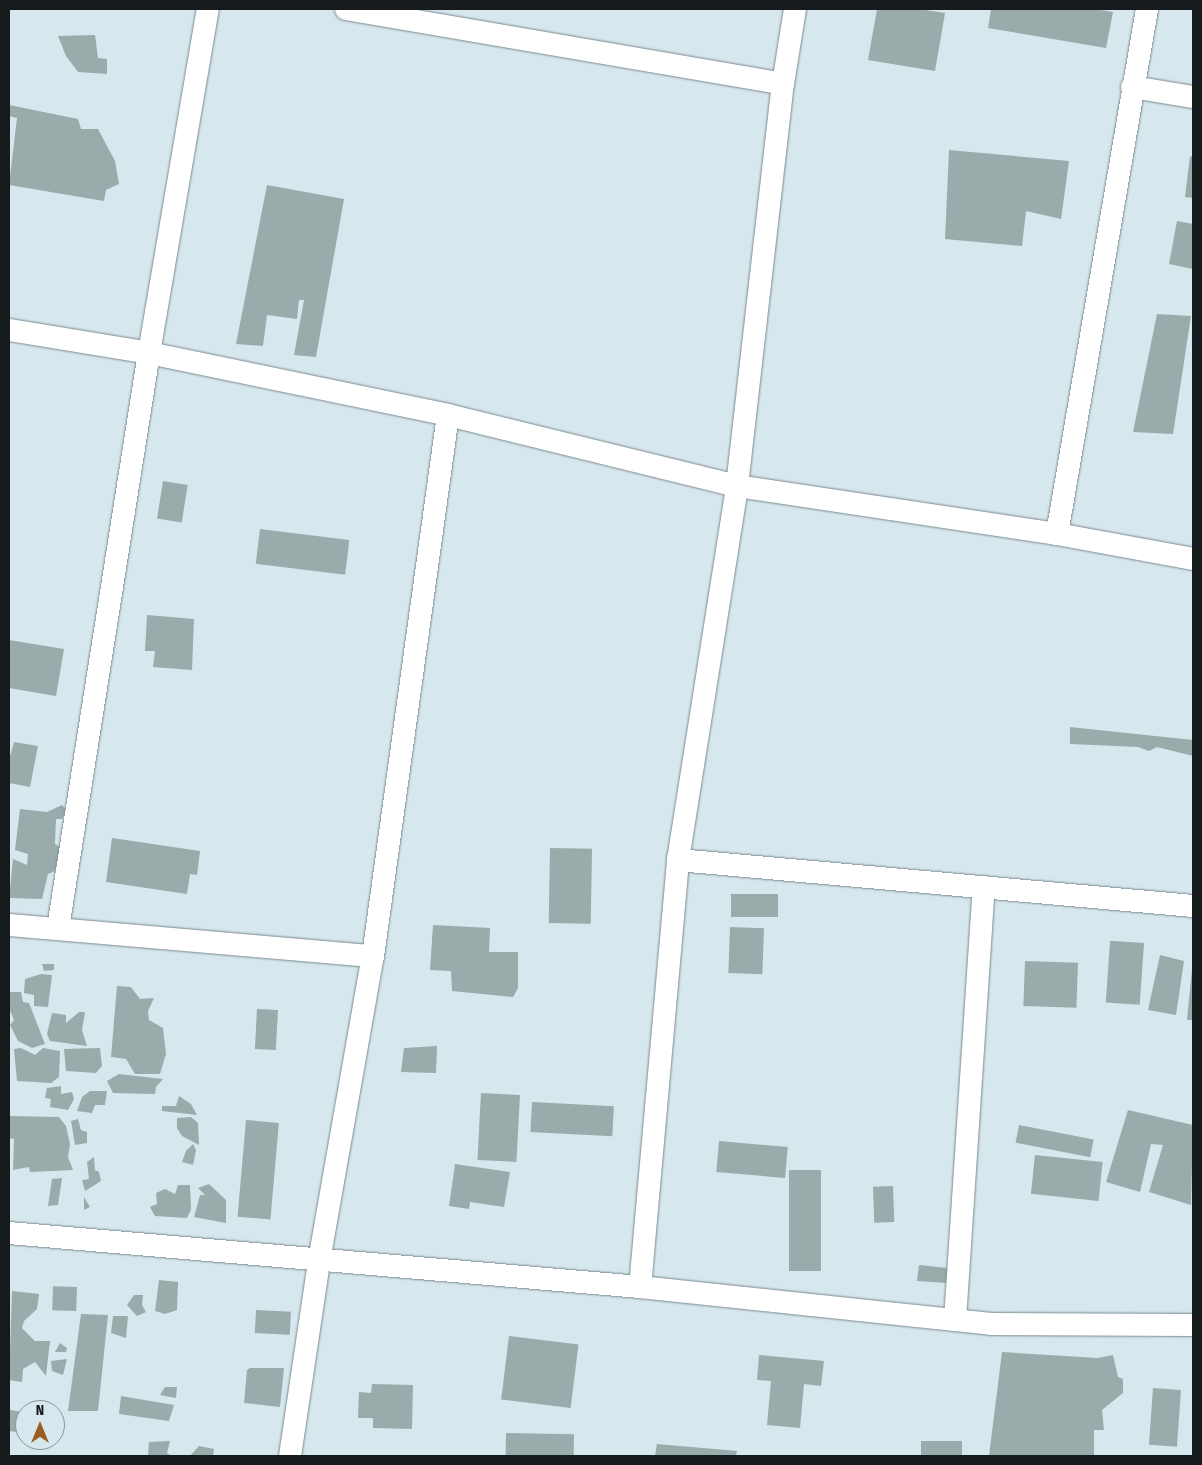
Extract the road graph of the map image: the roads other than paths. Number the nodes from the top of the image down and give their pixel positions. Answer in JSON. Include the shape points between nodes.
{"nodes":[{"id":1,"x":208,"y":9,"type":"edge"},
{"id":2,"x":346,"y":9,"type":"edge"},
{"id":3,"x":795,"y":9,"type":"edge"},
{"id":4,"x":1147,"y":9,"type":"edge"},
{"id":5,"x":783,"y":84,"type":"junction"},
{"id":6,"x":1132,"y":87,"type":"junction"},
{"id":7,"x":1193,"y":97,"type":"edge"},
{"id":8,"x":9,"y":330,"type":"edge"},
{"id":9,"x":149,"y":353,"type":"junction"},
{"id":10,"x":448,"y":415,"type":"junction"},
{"id":11,"x":737,"y":486,"type":"junction"},
{"id":12,"x":1057,"y":534,"type":"junction"},
{"id":13,"x":1193,"y":559,"type":"edge"},
{"id":14,"x":678,"y":860,"type":"junction"},
{"id":15,"x":984,"y":887,"type":"junction"},
{"id":16,"x":1193,"y":906,"type":"edge"},
{"id":17,"x":9,"y":925,"type":"edge"},
{"id":18,"x":58,"y":928,"type":"junction"},
{"id":19,"x":373,"y":956,"type":"junction"},
{"id":20,"x":9,"y":1233,"type":"edge"},
{"id":21,"x":319,"y":1261,"type":"junction"},
{"id":22,"x":640,"y":1287,"type":"junction"},
{"id":23,"x":955,"y":1320,"type":"junction"},
{"id":24,"x":1193,"y":1325,"type":"edge"},
{"id":25,"x":290,"y":1456,"type":"edge"}],
"edges":[{"from":1,"to":9,"type":"street"},
{"from":2,"to":5,"type":"street"},
{"from":3,"to":5,"type":"street"},
{"from":4,"to":6,"type":"street"},
{"from":5,"to":11,"type":"street"},
{"from":6,"to":7,"type":"street"},
{"from":6,"to":12,"type":"street"},
{"from":8,"to":9,"type":"street"},
{"from":9,"to":10,"type":"street"},
{"from":9,"to":18,"type":"street"},
{"from":10,"to":11,"type":"street"},
{"from":10,"to":19,"type":"street"},
{"from":11,"to":12,"type":"street"},
{"from":11,"to":14,"type":"street"},
{"from":12,"to":13,"type":"street"},
{"from":14,"to":15,"type":"street"},
{"from":14,"to":22,"type":"street"},
{"from":15,"to":16,"type":"street"},
{"from":15,"to":23,"type":"street"},
{"from":17,"to":18,"type":"street"},
{"from":18,"to":19,"type":"street"},
{"from":19,"to":21,"type":"street"},
{"from":20,"to":21,"type":"street"},
{"from":21,"to":22,"type":"street"},
{"from":21,"to":25,"type":"street"},
{"from":22,"to":23,"type":"street"},
{"from":23,"to":24,"type":"street","via":[[991,1324]]}]}
